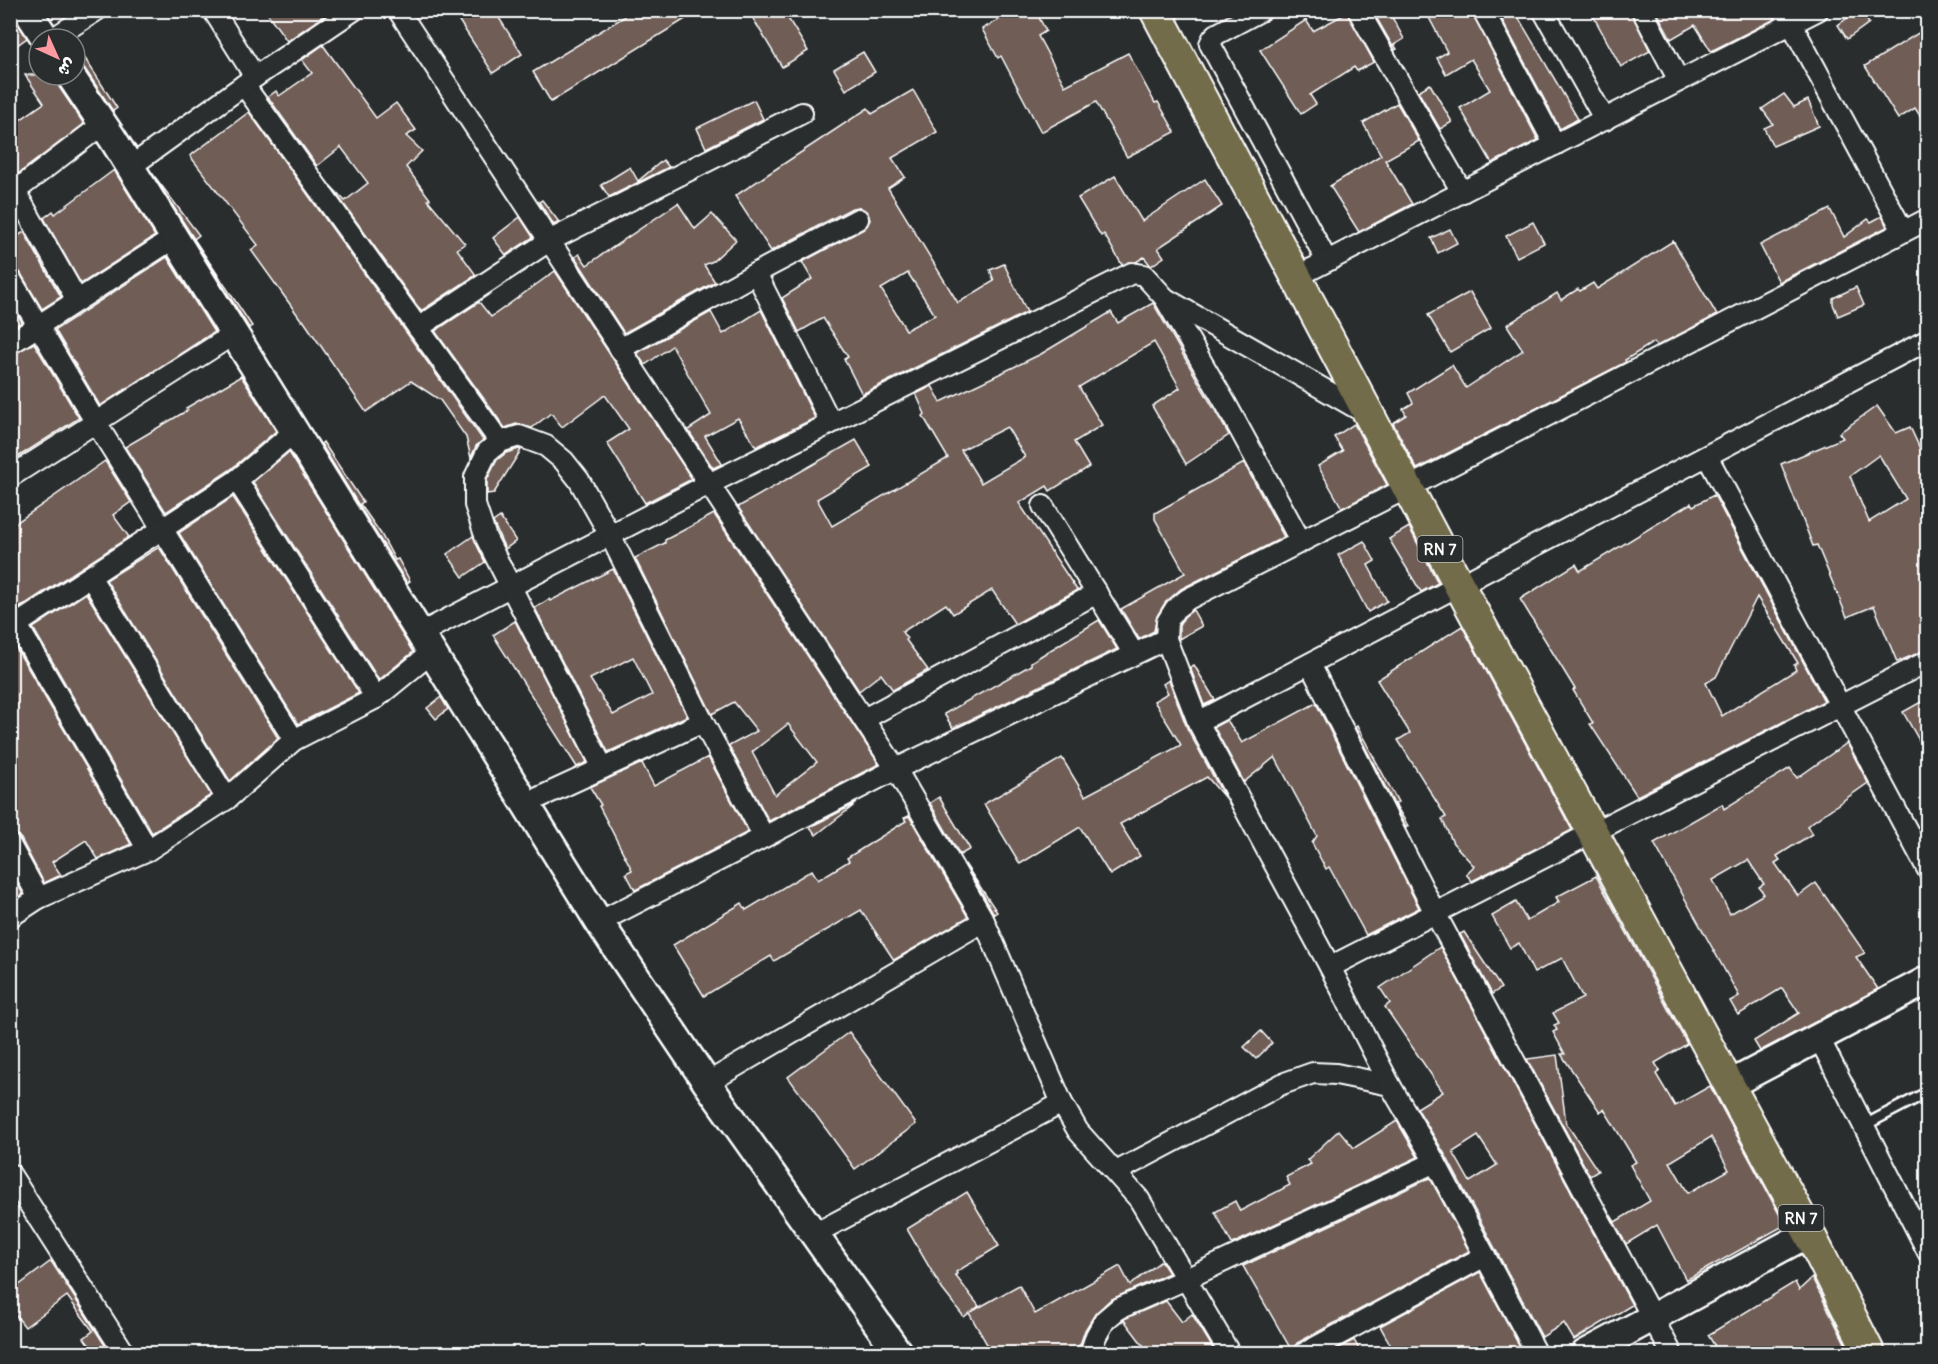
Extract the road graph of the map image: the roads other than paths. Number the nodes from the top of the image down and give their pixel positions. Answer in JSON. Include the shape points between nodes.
{"nodes":[{"id":1,"x":27,"y":10,"type":"edge"},
{"id":2,"x":97,"y":10,"type":"edge"},
{"id":3,"x":213,"y":10,"type":"edge"},
{"id":4,"x":354,"y":10,"type":"edge"},
{"id":5,"x":398,"y":10,"type":"edge"},
{"id":6,"x":1155,"y":10,"type":"edge"},
{"id":7,"x":1262,"y":10,"type":"edge"},
{"id":8,"x":1358,"y":10,"type":"edge"},
{"id":9,"x":1483,"y":10,"type":"edge"},
{"id":10,"x":1543,"y":10,"type":"edge"},
{"id":11,"x":1642,"y":10,"type":"edge"},
{"id":12,"x":1818,"y":10,"type":"edge"},
{"id":13,"x":1788,"y":17,"type":"edge"},
{"id":14,"x":38,"y":27,"type":"edge"},
{"id":15,"x":71,"y":27,"type":"edge"},
{"id":16,"x":249,"y":81,"type":"junction"},
{"id":17,"x":1679,"y":81,"type":"junction"},
{"id":18,"x":78,"y":87,"type":"edge"},
{"id":19,"x":802,"y":113,"type":"dead end"},
{"id":20,"x":1605,"y":120,"type":"junction"},
{"id":21,"x":103,"y":124,"type":"junction"},
{"id":22,"x":1555,"y":145,"type":"junction"},
{"id":23,"x":130,"y":167,"type":"junction"},
{"id":24,"x":1462,"y":192,"type":"junction"},
{"id":25,"x":13,"y":193,"type":"edge"},
{"id":26,"x":858,"y":219,"type":"dead end"},
{"id":27,"x":1928,"y":219,"type":"edge"},
{"id":28,"x":1903,"y":231,"type":"junction"},
{"id":29,"x":174,"y":238,"type":"junction"},
{"id":30,"x":549,"y":241,"type":"junction"},
{"id":31,"x":1327,"y":261,"type":"junction"},
{"id":32,"x":756,"y":273,"type":"junction"},
{"id":33,"x":1296,"y":277,"type":"junction"},
{"id":34,"x":10,"y":278,"type":"edge"},
{"id":35,"x":1164,"y":297,"type":"junction"},
{"id":36,"x":77,"y":300,"type":"junction"},
{"id":37,"x":38,"y":327,"type":"junction"},
{"id":38,"x":418,"y":328,"type":"junction"},
{"id":39,"x":234,"y":334,"type":"junction"},
{"id":40,"x":1928,"y":340,"type":"edge"},
{"id":41,"x":10,"y":344,"type":"edge"},
{"id":42,"x":621,"y":349,"type":"junction"},
{"id":43,"x":1369,"y":415,"type":"junction"},
{"id":44,"x":96,"y":423,"type":"junction"},
{"id":45,"x":831,"y":423,"type":"junction"},
{"id":46,"x":294,"y":432,"type":"junction"},
{"id":47,"x":500,"y":442,"type":"junction"},
{"id":48,"x":1707,"y":456,"type":"junction"},
{"id":49,"x":10,"y":477,"type":"edge"},
{"id":50,"x":237,"y":480,"type":"junction"},
{"id":51,"x":709,"y":484,"type":"junction"},
{"id":52,"x":1407,"y":488,"type":"junction"},
{"id":53,"x":1043,"y":506,"type":"dead end"},
{"id":54,"x":162,"y":530,"type":"junction"},
{"id":55,"x":610,"y":535,"type":"junction"},
{"id":56,"x":1301,"y":542,"type":"junction"},
{"id":57,"x":91,"y":578,"type":"junction"},
{"id":58,"x":1459,"y":585,"type":"junction"},
{"id":59,"x":511,"y":586,"type":"junction"},
{"id":60,"x":1097,"y":593,"type":"junction"},
{"id":61,"x":14,"y":627,"type":"edge"},
{"id":62,"x":1166,"y":639,"type":"junction"},
{"id":63,"x":425,"y":643,"type":"junction"},
{"id":64,"x":1134,"y":654,"type":"junction"},
{"id":65,"x":1928,"y":661,"type":"edge"},
{"id":66,"x":1310,"y":664,"type":"junction"},
{"id":67,"x":376,"y":698,"type":"junction"},
{"id":68,"x":1840,"y":706,"type":"junction"},
{"id":69,"x":864,"y":719,"type":"junction"},
{"id":70,"x":703,"y":722,"type":"junction"},
{"id":71,"x":1198,"y":722,"type":"junction"},
{"id":72,"x":294,"y":740,"type":"junction"},
{"id":73,"x":603,"y":768,"type":"junction"},
{"id":74,"x":896,"y":769,"type":"junction"},
{"id":75,"x":227,"y":799,"type":"junction"},
{"id":76,"x":525,"y":804,"type":"junction"},
{"id":77,"x":1592,"y":834,"type":"junction"},
{"id":78,"x":764,"y":837,"type":"junction"},
{"id":79,"x":10,"y":845,"type":"edge"},
{"id":80,"x":148,"y":850,"type":"junction"},
{"id":81,"x":1928,"y":870,"type":"edge"},
{"id":82,"x":39,"y":897,"type":"junction"},
{"id":83,"x":1435,"y":913,"type":"junction"},
{"id":84,"x":10,"y":917,"type":"edge"},
{"id":85,"x":984,"y":921,"type":"junction"},
{"id":86,"x":599,"y":922,"type":"junction"},
{"id":87,"x":1330,"y":967,"type":"junction"},
{"id":88,"x":1928,"y":980,"type":"edge"},
{"id":89,"x":1819,"y":1038,"type":"junction"},
{"id":90,"x":707,"y":1083,"type":"junction"},
{"id":91,"x":1390,"y":1085,"type":"junction"},
{"id":92,"x":1729,"y":1085,"type":"junction"},
{"id":93,"x":1928,"y":1092,"type":"edge"},
{"id":94,"x":1062,"y":1103,"type":"junction"},
{"id":95,"x":1863,"y":1126,"type":"junction"},
{"id":96,"x":1435,"y":1162,"type":"junction"},
{"id":97,"x":1116,"y":1172,"type":"junction"},
{"id":98,"x":10,"y":1174,"type":"edge"},
{"id":99,"x":1809,"y":1233,"type":"junction"},
{"id":100,"x":814,"y":1234,"type":"junction"},
{"id":101,"x":1928,"y":1252,"type":"edge"},
{"id":102,"x":1485,"y":1256,"type":"junction"},
{"id":103,"x":1186,"y":1279,"type":"junction"},
{"id":104,"x":1653,"y":1317,"type":"junction"},
{"id":105,"x":896,"y":1352,"type":"edge"},
{"id":106,"x":125,"y":1353,"type":"edge"},
{"id":107,"x":1091,"y":1353,"type":"edge"},
{"id":108,"x":1230,"y":1353,"type":"edge"},
{"id":109,"x":1303,"y":1353,"type":"edge"},
{"id":110,"x":1537,"y":1353,"type":"edge"},
{"id":111,"x":1585,"y":1353,"type":"edge"},
{"id":112,"x":1672,"y":1353,"type":"edge"},
{"id":113,"x":1870,"y":1353,"type":"edge"}],
"edges":[{"from":1,"to":14,"type":"street"},
{"from":2,"to":15,"type":"street"},
{"from":3,"to":16,"type":"street"},
{"from":4,"to":16,"type":"street"},
{"from":5,"to":30,"type":"street"},
{"from":6,"to":33,"type":"main road","number":"RN 7"},
{"from":7,"to":31,"type":"street","via":[[1217,34],[1210,44]]},
{"from":8,"to":24,"type":"street"},
{"from":9,"to":22,"type":"street"},
{"from":10,"to":20,"type":"street"},
{"from":11,"to":17,"type":"street"},
{"from":12,"to":13,"type":"street"},
{"from":13,"to":17,"type":"street"},
{"from":13,"to":28,"type":"street"},
{"from":16,"to":23,"type":"street"},
{"from":16,"to":38,"type":"street"},
{"from":17,"to":20,"type":"street"},
{"from":18,"to":21,"type":"street"},
{"from":19,"to":30,"type":"street"},
{"from":20,"to":22,"type":"street"},
{"from":21,"to":23,"type":"street"},
{"from":21,"to":25,"type":"street"},
{"from":22,"to":24,"type":"street"},
{"from":23,"to":29,"type":"street"},
{"from":24,"to":31,"type":"street"},
{"from":25,"to":36,"type":"street"},
{"from":26,"to":32,"type":"street"},
{"from":27,"to":28,"type":"street"},
{"from":28,"to":52,"type":"street"},
{"from":29,"to":36,"type":"street"},
{"from":29,"to":39,"type":"street"},
{"from":30,"to":38,"type":"street"},
{"from":30,"to":42,"type":"street"},
{"from":31,"to":33,"type":"street"},
{"from":32,"to":42,"type":"street"},
{"from":32,"to":45,"type":"street"},
{"from":33,"to":43,"type":"main road","number":"RN 7"},
{"from":34,"to":37,"type":"street"},
{"from":35,"to":43,"type":"street"},
{"from":35,"to":45,"type":"street","via":[[1144,275],[1132,273]]},
{"from":35,"to":56,"type":"street"},
{"from":36,"to":37,"type":"street"},
{"from":37,"to":41,"type":"street"},
{"from":37,"to":44,"type":"street"},
{"from":38,"to":47,"type":"street"},
{"from":39,"to":44,"type":"street"},
{"from":39,"to":46,"type":"street"},
{"from":40,"to":48,"type":"street"},
{"from":42,"to":51,"type":"street"},
{"from":43,"to":52,"type":"main road","number":"RN 7"},
{"from":44,"to":49,"type":"street"},
{"from":44,"to":54,"type":"street"},
{"from":45,"to":51,"type":"street"},
{"from":46,"to":50,"type":"street"},
{"from":46,"to":63,"type":"street"},
{"from":47,"to":55,"type":"street","via":[[519,436],[546,446],[564,461]]},
{"from":47,"to":59,"type":"street","via":[[487,453],[475,477],[475,505],[486,538]]},
{"from":48,"to":58,"type":"street"},
{"from":48,"to":68,"type":"street"},
{"from":50,"to":54,"type":"street"},
{"from":50,"to":67,"type":"street"},
{"from":51,"to":55,"type":"street"},
{"from":51,"to":69,"type":"street"},
{"from":52,"to":56,"type":"street"},
{"from":52,"to":58,"type":"main road","number":"RN 7"},
{"from":53,"to":60,"type":"street"},
{"from":54,"to":57,"type":"street"},
{"from":54,"to":72,"type":"street"},
{"from":55,"to":59,"type":"street"},
{"from":55,"to":70,"type":"street"},
{"from":56,"to":62,"type":"street","via":[[1188,599],[1167,622]]},
{"from":57,"to":61,"type":"street"},
{"from":57,"to":75,"type":"street"},
{"from":58,"to":66,"type":"street"},
{"from":58,"to":77,"type":"main road","number":"RN 7"},
{"from":59,"to":63,"type":"street"},
{"from":59,"to":73,"type":"street"},
{"from":60,"to":64,"type":"street"},
{"from":60,"to":69,"type":"street"},
{"from":61,"to":80,"type":"street"},
{"from":62,"to":64,"type":"street"},
{"from":62,"to":71,"type":"street"},
{"from":63,"to":67,"type":"street"},
{"from":63,"to":76,"type":"street"},
{"from":64,"to":74,"type":"street"},
{"from":65,"to":68,"type":"street"},
{"from":66,"to":71,"type":"street"},
{"from":66,"to":83,"type":"street"},
{"from":67,"to":72,"type":"street"},
{"from":68,"to":77,"type":"street"},
{"from":68,"to":81,"type":"street"},
{"from":69,"to":74,"type":"street"},
{"from":70,"to":73,"type":"street"},
{"from":70,"to":78,"type":"street"},
{"from":71,"to":87,"type":"street"},
{"from":72,"to":75,"type":"street"},
{"from":73,"to":76,"type":"street"},
{"from":74,"to":78,"type":"street"},
{"from":74,"to":85,"type":"street"},
{"from":75,"to":80,"type":"street"},
{"from":76,"to":86,"type":"street"},
{"from":77,"to":83,"type":"street"},
{"from":77,"to":92,"type":"main road","number":"RN 7"},
{"from":78,"to":86,"type":"street"},
{"from":79,"to":82,"type":"street"},
{"from":80,"to":82,"type":"street"},
{"from":82,"to":84,"type":"street"},
{"from":83,"to":87,"type":"street"},
{"from":83,"to":104,"type":"street"},
{"from":85,"to":90,"type":"street"},
{"from":85,"to":94,"type":"street"},
{"from":86,"to":90,"type":"street"},
{"from":87,"to":91,"type":"street"},
{"from":88,"to":89,"type":"street"},
{"from":89,"to":92,"type":"street"},
{"from":89,"to":95,"type":"street"},
{"from":90,"to":100,"type":"street"},
{"from":91,"to":96,"type":"street"},
{"from":91,"to":97,"type":"street","via":[[1313,1073],[1282,1084]]},
{"from":92,"to":99,"type":"main road","number":"RN 7"},
{"from":93,"to":95,"type":"lane"},
{"from":94,"to":97,"type":"street","via":[[1078,1131]]},
{"from":94,"to":100,"type":"street"},
{"from":95,"to":101,"type":"street"},
{"from":96,"to":102,"type":"street"},
{"from":96,"to":103,"type":"street"},
{"from":97,"to":103,"type":"street","via":[[1139,1199]]},
{"from":98,"to":106,"type":"street"},
{"from":99,"to":104,"type":"street"},
{"from":99,"to":113,"type":"main road","number":"RN 7"},
{"from":100,"to":105,"type":"street"},
{"from":102,"to":109,"type":"street"},
{"from":102,"to":110,"type":"street"},
{"from":103,"to":107,"type":"street","via":[[1118,1309],[1096,1336]]},
{"from":103,"to":108,"type":"street"},
{"from":104,"to":111,"type":"street"},
{"from":104,"to":112,"type":"street"}]}
